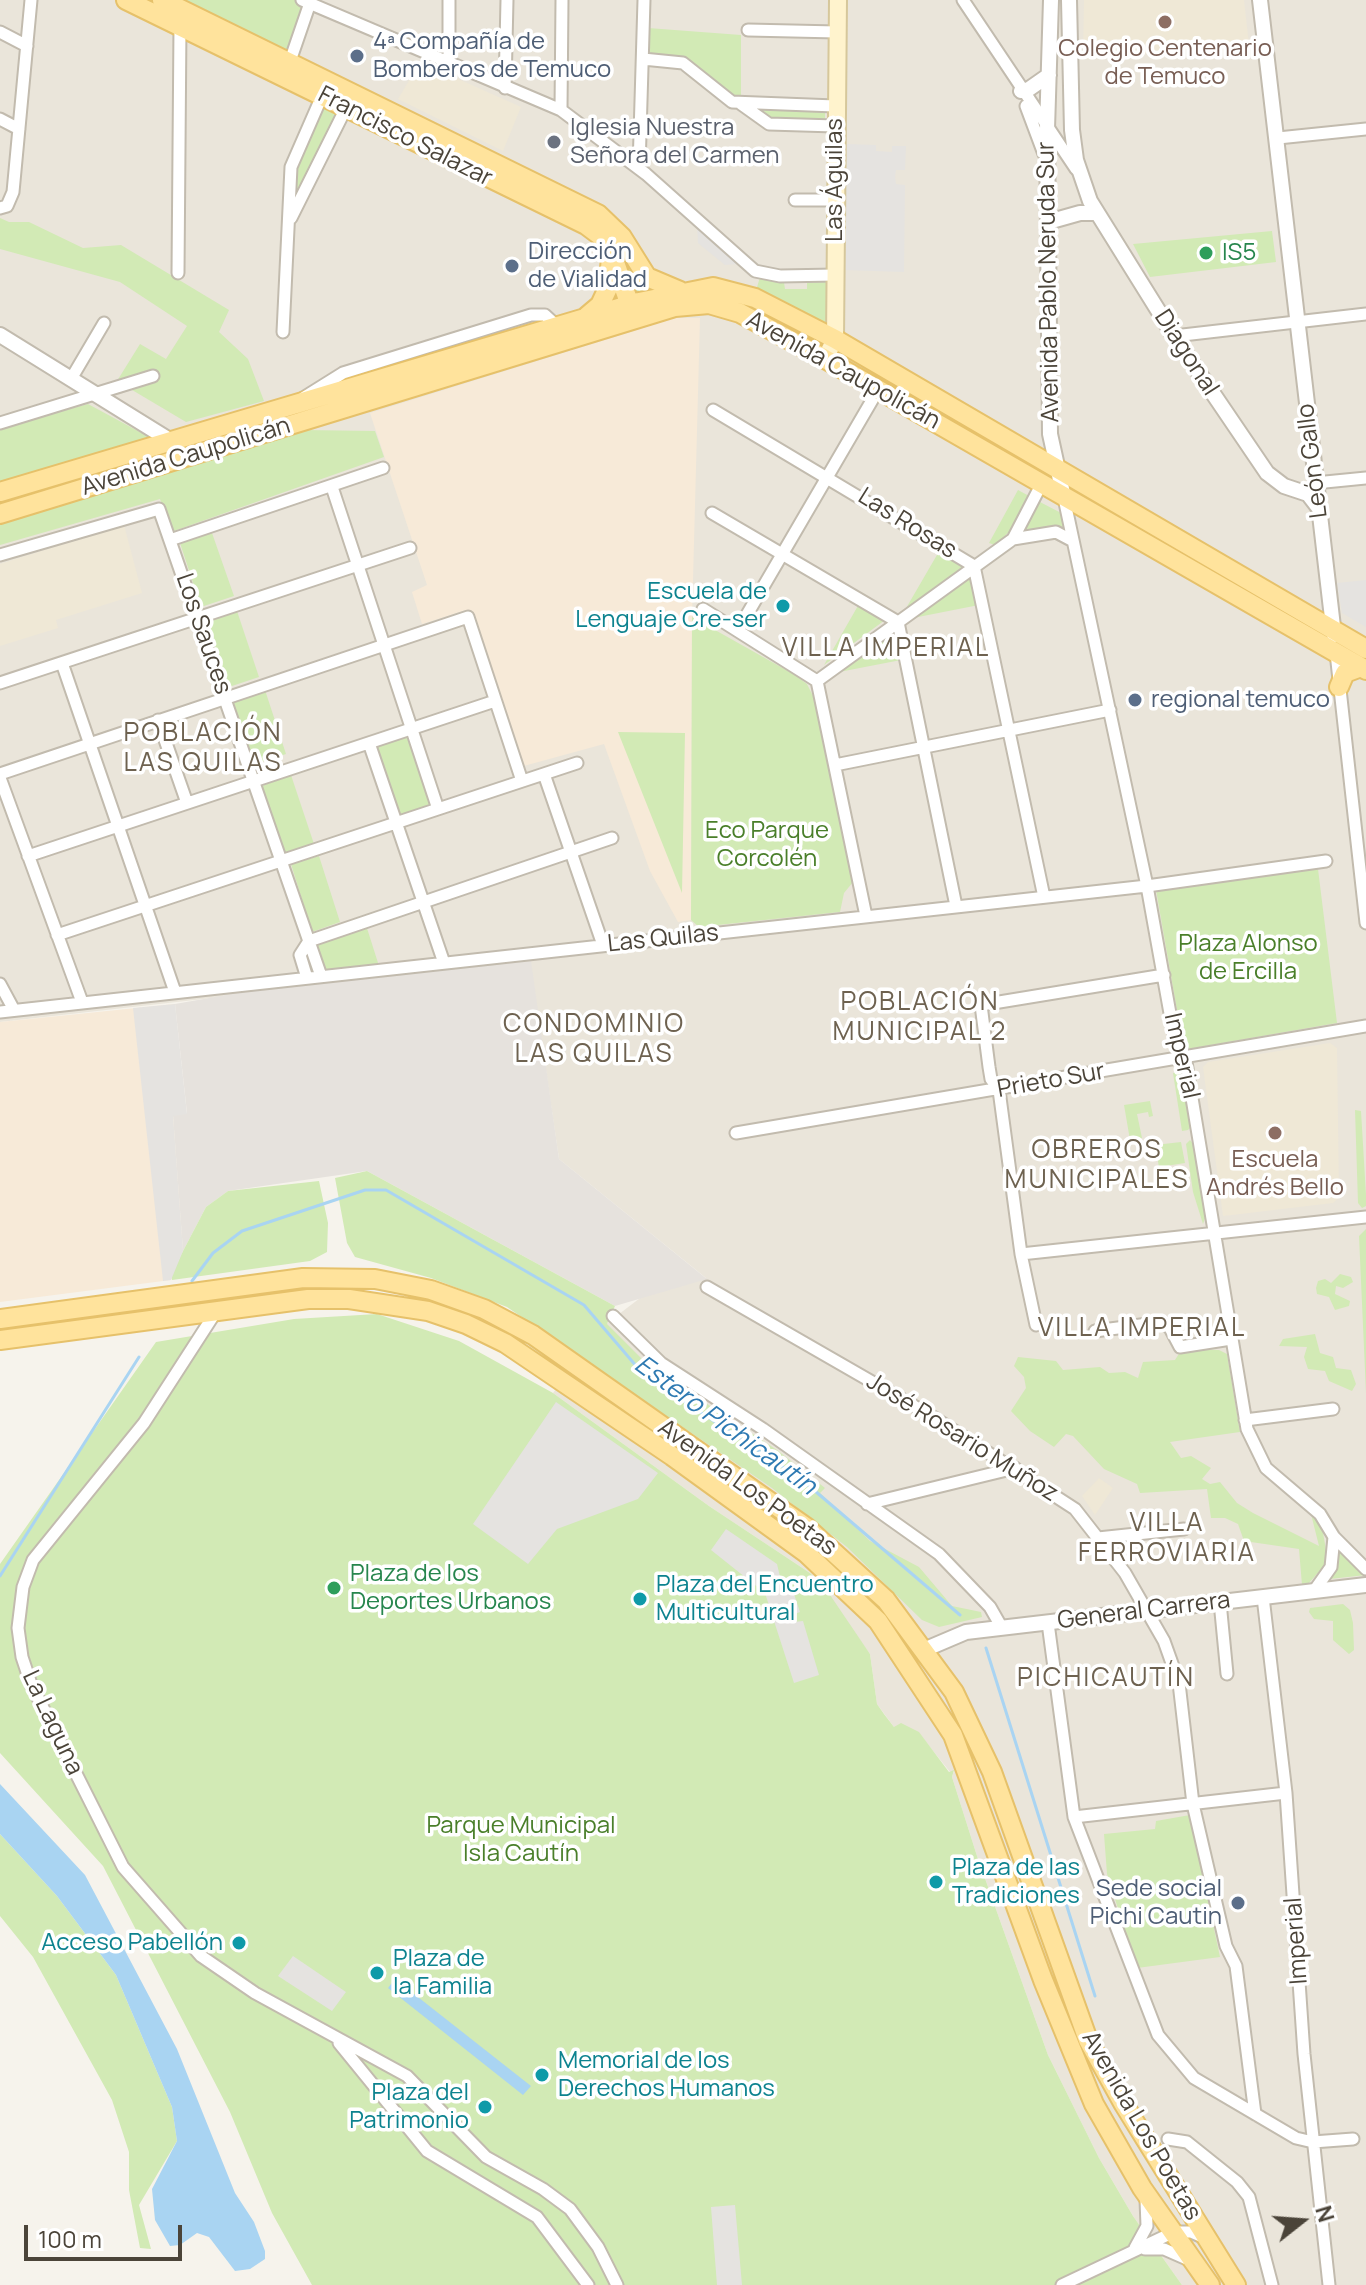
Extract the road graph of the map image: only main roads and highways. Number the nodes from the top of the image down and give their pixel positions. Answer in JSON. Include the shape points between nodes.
{"nodes":[{"id":1,"x":126,"y":0,"type":"edge"},
{"id":2,"x":162,"y":0,"type":"edge"},
{"id":3,"x":838,"y":0,"type":"edge"},
{"id":4,"x":180,"y":12,"type":"edge"},
{"id":5,"x":287,"y":69,"type":"junction"},
{"id":6,"x":611,"y":251,"type":"junction"},
{"id":7,"x":680,"y":291,"type":"junction"},
{"id":8,"x":633,"y":313,"type":"junction"},
{"id":9,"x":584,"y":319,"type":"junction"},
{"id":10,"x":835,"y":339,"type":"junction"},
{"id":11,"x":825,"y":359,"type":"junction"},
{"id":12,"x":379,"y":378,"type":"junction"},
{"id":13,"x":360,"y":404,"type":"junction"},
{"id":14,"x":171,"y":441,"type":"junction"},
{"id":15,"x":218,"y":445,"type":"junction"},
{"id":16,"x":151,"y":466,"type":"junction"},
{"id":17,"x":0,"y":492,"type":"edge"},
{"id":18,"x":0,"y":514,"type":"edge"},
{"id":19,"x":1366,"y":649,"type":"edge"},
{"id":20,"x":1363,"y":669,"type":"edge"},
{"id":21,"x":1339,"y":687,"type":"road end"},
{"id":22,"x":148,"y":1298,"type":"junction"},
{"id":23,"x":49,"y":1302,"type":"dead end"},
{"id":24,"x":0,"y":1319,"type":"edge"},
{"id":25,"x":0,"y":1340,"type":"edge"},
{"id":26,"x":878,"y":1621,"type":"junction"},
{"id":27,"x":926,"y":1649,"type":"junction"},
{"id":28,"x":1210,"y":2285,"type":"edge"},
{"id":29,"x":1236,"y":2285,"type":"edge"}],
"edges":[{"from":1,"to":4,"type":"main road","name":"Francisco Salazar"},
{"from":2,"to":4,"type":"main road","name":"Francisco Salazar"},
{"from":3,"to":10,"type":"main road","name":"Las Águilas"},
{"from":4,"to":5,"type":"main road","name":"Francisco Salazar"},
{"from":5,"to":6,"type":"main road","name":"Francisco Salazar","via":[[322,96],[586,225]]},
{"from":5,"to":7,"type":"main road","name":"Francisco Salazar","via":[[598,214],[622,237],[647,277]]},
{"from":6,"to":8,"type":"main road","name":"Francisco Salazar"},
{"from":6,"to":9,"type":"main road","via":[[608,288],[600,305]]},
{"from":7,"to":8,"type":"main road","name":"Avenida Caupolicán"},
{"from":7,"to":10,"type":"main road","name":"Avenida Caupolicán","via":[[713,287],[747,294]]},
{"from":8,"to":9,"type":"main road","name":"Avenida Caupolicán"},
{"from":8,"to":11,"type":"main road","name":"Avenida Caupolicán","via":[[720,306]]},
{"from":8,"to":13,"type":"main road","name":"Avenida Caupolicán"},
{"from":9,"to":12,"type":"main road","name":"Avenida Caupolicán"},
{"from":10,"to":11,"type":"main road","name":"Las Águilas"},
{"from":10,"to":19,"type":"main road","name":"Avenida Caupolicán"},
{"from":11,"to":20,"type":"main road","name":"Avenida Caupolicán"},
{"from":12,"to":13,"type":"main road"},
{"from":12,"to":14,"type":"main road","name":"Avenida Caupolicán"},
{"from":13,"to":15,"type":"main road","name":"Avenida Caupolicán"},
{"from":14,"to":15,"type":"main road","via":[[191,447]]},
{"from":14,"to":16,"type":"main road"},
{"from":14,"to":17,"type":"main road","name":"Avenida Caupolicán"},
{"from":15,"to":16,"type":"main road","name":"Avenida Caupolicán"},
{"from":16,"to":18,"type":"main road","name":"Avenida Caupolicán"},
{"from":20,"to":21,"type":"main road","via":[[1345,673]]},
{"from":22,"to":23,"type":"main road","via":[[116,1295]]},
{"from":22,"to":24,"type":"main road","name":"Avenida Los Poetas"},
{"from":22,"to":27,"type":"main road","name":"Avenida Los Poetas","via":[[303,1278],[356,1278],[422,1288],[484,1309],[533,1335],[806,1527],[867,1580]]},
{"from":25,"to":26,"type":"main road","name":"Avenida Los Poetas","via":[[308,1299],[349,1299],[428,1311],[486,1333],[566,1383],[787,1539]]},
{"from":26,"to":27,"type":"main road","via":[[896,1637]]},
{"from":26,"to":28,"type":"main road","name":"Avenida Los Poetas","via":[[953,1735],[1105,2125]]},
{"from":27,"to":29,"type":"main road","name":"Avenida Los Poetas","via":[[959,1700],[992,1772],[1094,2052]]}]}
